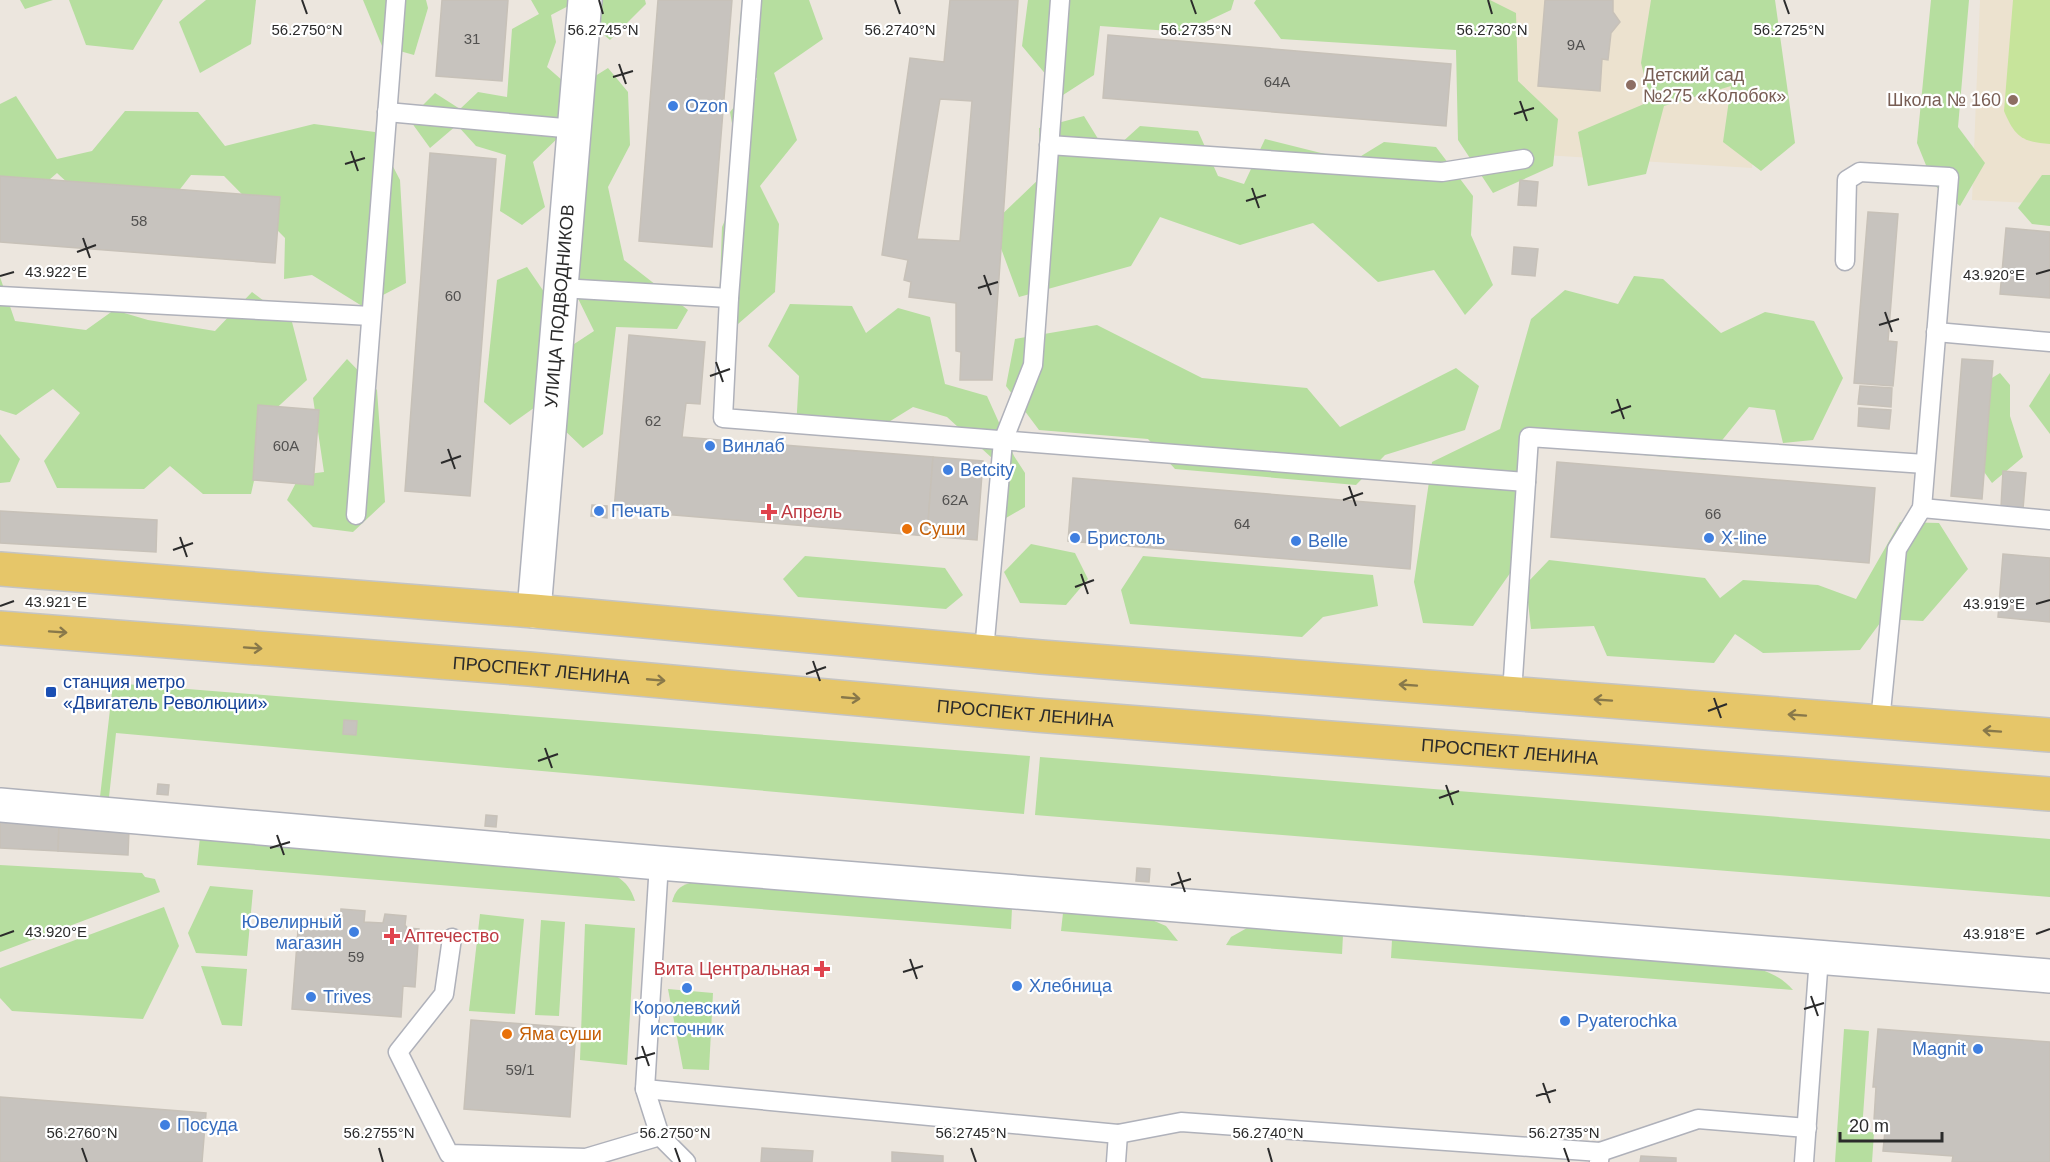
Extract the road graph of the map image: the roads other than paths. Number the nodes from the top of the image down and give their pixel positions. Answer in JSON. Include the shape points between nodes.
{"nodes":[{"id":1,"x":396,"y":0,"type":"edge"},
{"id":2,"x":585,"y":0,"type":"edge"},
{"id":3,"x":752,"y":0,"type":"edge"},
{"id":4,"x":1060,"y":0,"type":"edge"},
{"id":5,"x":387,"y":112,"type":"junction"},
{"id":6,"x":574,"y":129,"type":"junction"},
{"id":7,"x":1049,"y":145,"type":"junction"},
{"id":8,"x":1524,"y":159,"type":"dead end"},
{"id":9,"x":1845,"y":261,"type":"dead end"},
{"id":10,"x":561,"y":288,"type":"junction"},
{"id":11,"x":0,"y":296,"type":"edge"},
{"id":12,"x":729,"y":298,"type":"junction"},
{"id":13,"x":371,"y":316,"type":"junction"},
{"id":14,"x":1936,"y":332,"type":"junction"},
{"id":15,"x":2050,"y":342,"type":"edge"},
{"id":16,"x":1002,"y":441,"type":"junction"},
{"id":17,"x":1925,"y":464,"type":"junction"},
{"id":18,"x":1526,"y":482,"type":"junction"},
{"id":19,"x":1922,"y":508,"type":"junction"},
{"id":20,"x":356,"y":515,"type":"dead end"},
{"id":21,"x":2050,"y":520,"type":"edge"},
{"id":22,"x":0,"y":569,"type":"edge"},
{"id":23,"x":534,"y":611,"type":"junction"},
{"id":24,"x":0,"y":628,"type":"edge"},
{"id":25,"x":984,"y":651,"type":"junction"},
{"id":26,"x":1512,"y":693,"type":"junction"},
{"id":27,"x":1880,"y":722,"type":"junction"},
{"id":28,"x":2050,"y":735,"type":"edge"},
{"id":29,"x":2050,"y":794,"type":"edge"},
{"id":30,"x":0,"y":805,"type":"edge"},
{"id":31,"x":659,"y":863,"type":"junction"},
{"id":32,"x":452,"y":938,"type":"dead end"},
{"id":33,"x":1819,"y":957,"type":"junction"},
{"id":34,"x":2050,"y":976,"type":"edge"},
{"id":35,"x":645,"y":1089,"type":"junction"},
{"id":36,"x":1807,"y":1128,"type":"junction"},
{"id":37,"x":1118,"y":1134,"type":"junction"},
{"id":38,"x":660,"y":1136,"type":"junction"},
{"id":39,"x":1600,"y":1157,"type":"edge"},
{"id":40,"x":686,"y":1162,"type":"edge"},
{"id":41,"x":1116,"y":1162,"type":"edge"},
{"id":42,"x":1804,"y":1162,"type":"edge"}],
"edges":[{"from":1,"to":5,"type":"lane"},
{"from":2,"to":6,"type":"street","name":"УЛИЦА ПОДВОДНИКОВ"},
{"from":3,"to":12,"type":"lane"},
{"from":4,"to":7,"type":"lane"},
{"from":5,"to":6,"type":"lane"},
{"from":5,"to":13,"type":"lane"},
{"from":6,"to":10,"type":"street","name":"УЛИЦА ПОДВОДНИКОВ"},
{"from":7,"to":8,"type":"lane","via":[[1442,172]]},
{"from":7,"to":16,"type":"lane","via":[[1033,365]]},
{"from":9,"to":14,"type":"lane","via":[[1846,180],[1860,172],[1949,177]]},
{"from":10,"to":12,"type":"lane"},
{"from":10,"to":23,"type":"street","name":"УЛИЦА ПОДВОДНИКОВ"},
{"from":11,"to":13,"type":"lane"},
{"from":12,"to":16,"type":"lane","via":[[723,418]]},
{"from":13,"to":20,"type":"lane"},
{"from":14,"to":15,"type":"lane"},
{"from":14,"to":17,"type":"lane"},
{"from":16,"to":18,"type":"lane"},
{"from":16,"to":25,"type":"lane"},
{"from":17,"to":18,"type":"lane","via":[[1529,437]]},
{"from":17,"to":19,"type":"lane"},
{"from":18,"to":26,"type":"lane"},
{"from":19,"to":21,"type":"lane"},
{"from":19,"to":27,"type":"lane","via":[[1897,549]]},
{"from":22,"to":23,"type":"main road"},
{"from":23,"to":25,"type":"main road"},
{"from":24,"to":29,"type":"main road","name":"ПРОСПЕКТ ЛЕНИНА","one_way":true,"via":[[529,669],[1036,715]]},
{"from":26,"to":25,"type":"main road","one_way":true},
{"from":27,"to":26,"type":"main road","one_way":true},
{"from":28,"to":27,"type":"main road","one_way":true},
{"from":30,"to":31,"type":"street"},
{"from":31,"to":33,"type":"street"},
{"from":31,"to":35,"type":"lane"},
{"from":32,"to":38,"type":"lane","via":[[444,994],[398,1052],[449,1154],[586,1158]]},
{"from":33,"to":34,"type":"street"},
{"from":33,"to":36,"type":"lane"},
{"from":35,"to":37,"type":"lane"},
{"from":35,"to":38,"type":"lane"},
{"from":36,"to":39,"type":"lane","via":[[1698,1119]]},
{"from":36,"to":42,"type":"lane"},
{"from":37,"to":39,"type":"lane","via":[[1181,1122]]},
{"from":37,"to":41,"type":"lane"},
{"from":38,"to":40,"type":"lane"}]}
